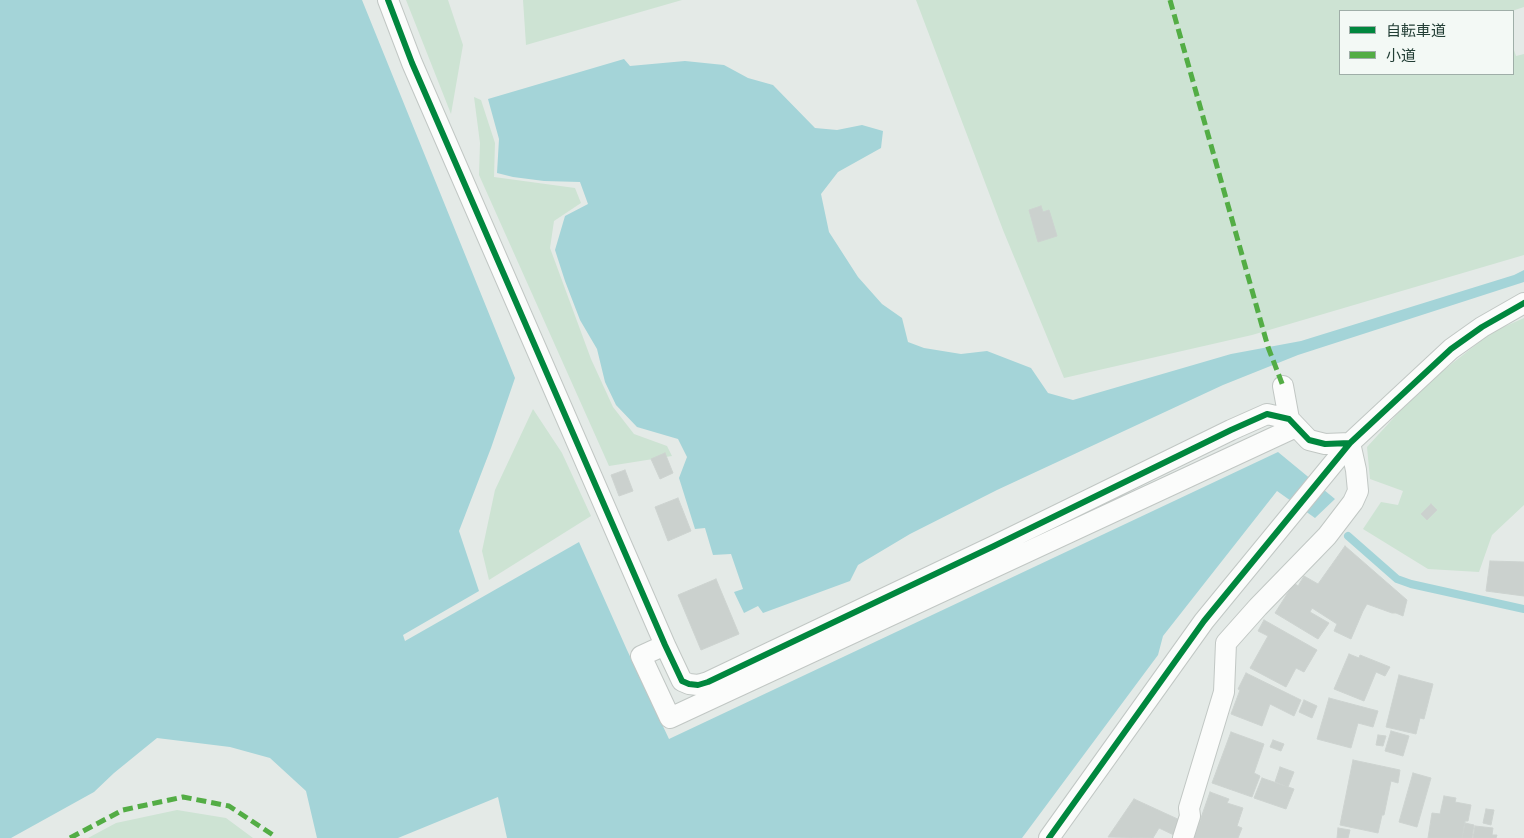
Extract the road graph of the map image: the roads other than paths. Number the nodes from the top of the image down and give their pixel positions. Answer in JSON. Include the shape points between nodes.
{"nodes":[{"id":1,"x":388,"y":0,"type":"edge"},
{"id":2,"x":1524,"y":303,"type":"edge"},
{"id":3,"x":1283,"y":386,"type":"dead end"},
{"id":4,"x":1292,"y":423,"type":"junction"},
{"id":5,"x":1350,"y":443,"type":"junction"},
{"id":6,"x":665,"y":645,"type":"junction"},
{"id":7,"x":1049,"y":838,"type":"edge"},
{"id":8,"x":1183,"y":838,"type":"edge"}],
"edges":[{"from":1,"to":6,"type":"street","via":[[416,72]]},
{"from":2,"to":5,"type":"street","via":[[1450,349]]},
{"from":3,"to":4,"type":"street"},
{"from":4,"to":5,"type":"street","via":[[1309,440],[1325,444]]},
{"from":4,"to":6,"type":"street","via":[[1267,414],[708,682],[698,685],[682,681]]},
{"from":4,"to":6,"type":"street","via":[[670,718],[641,656]]},
{"from":5,"to":7,"type":"street","via":[[1204,621]]},
{"from":5,"to":8,"type":"street","via":[[1358,492],[1353,502],[1327,536],[1226,643],[1224,692]]}]}
